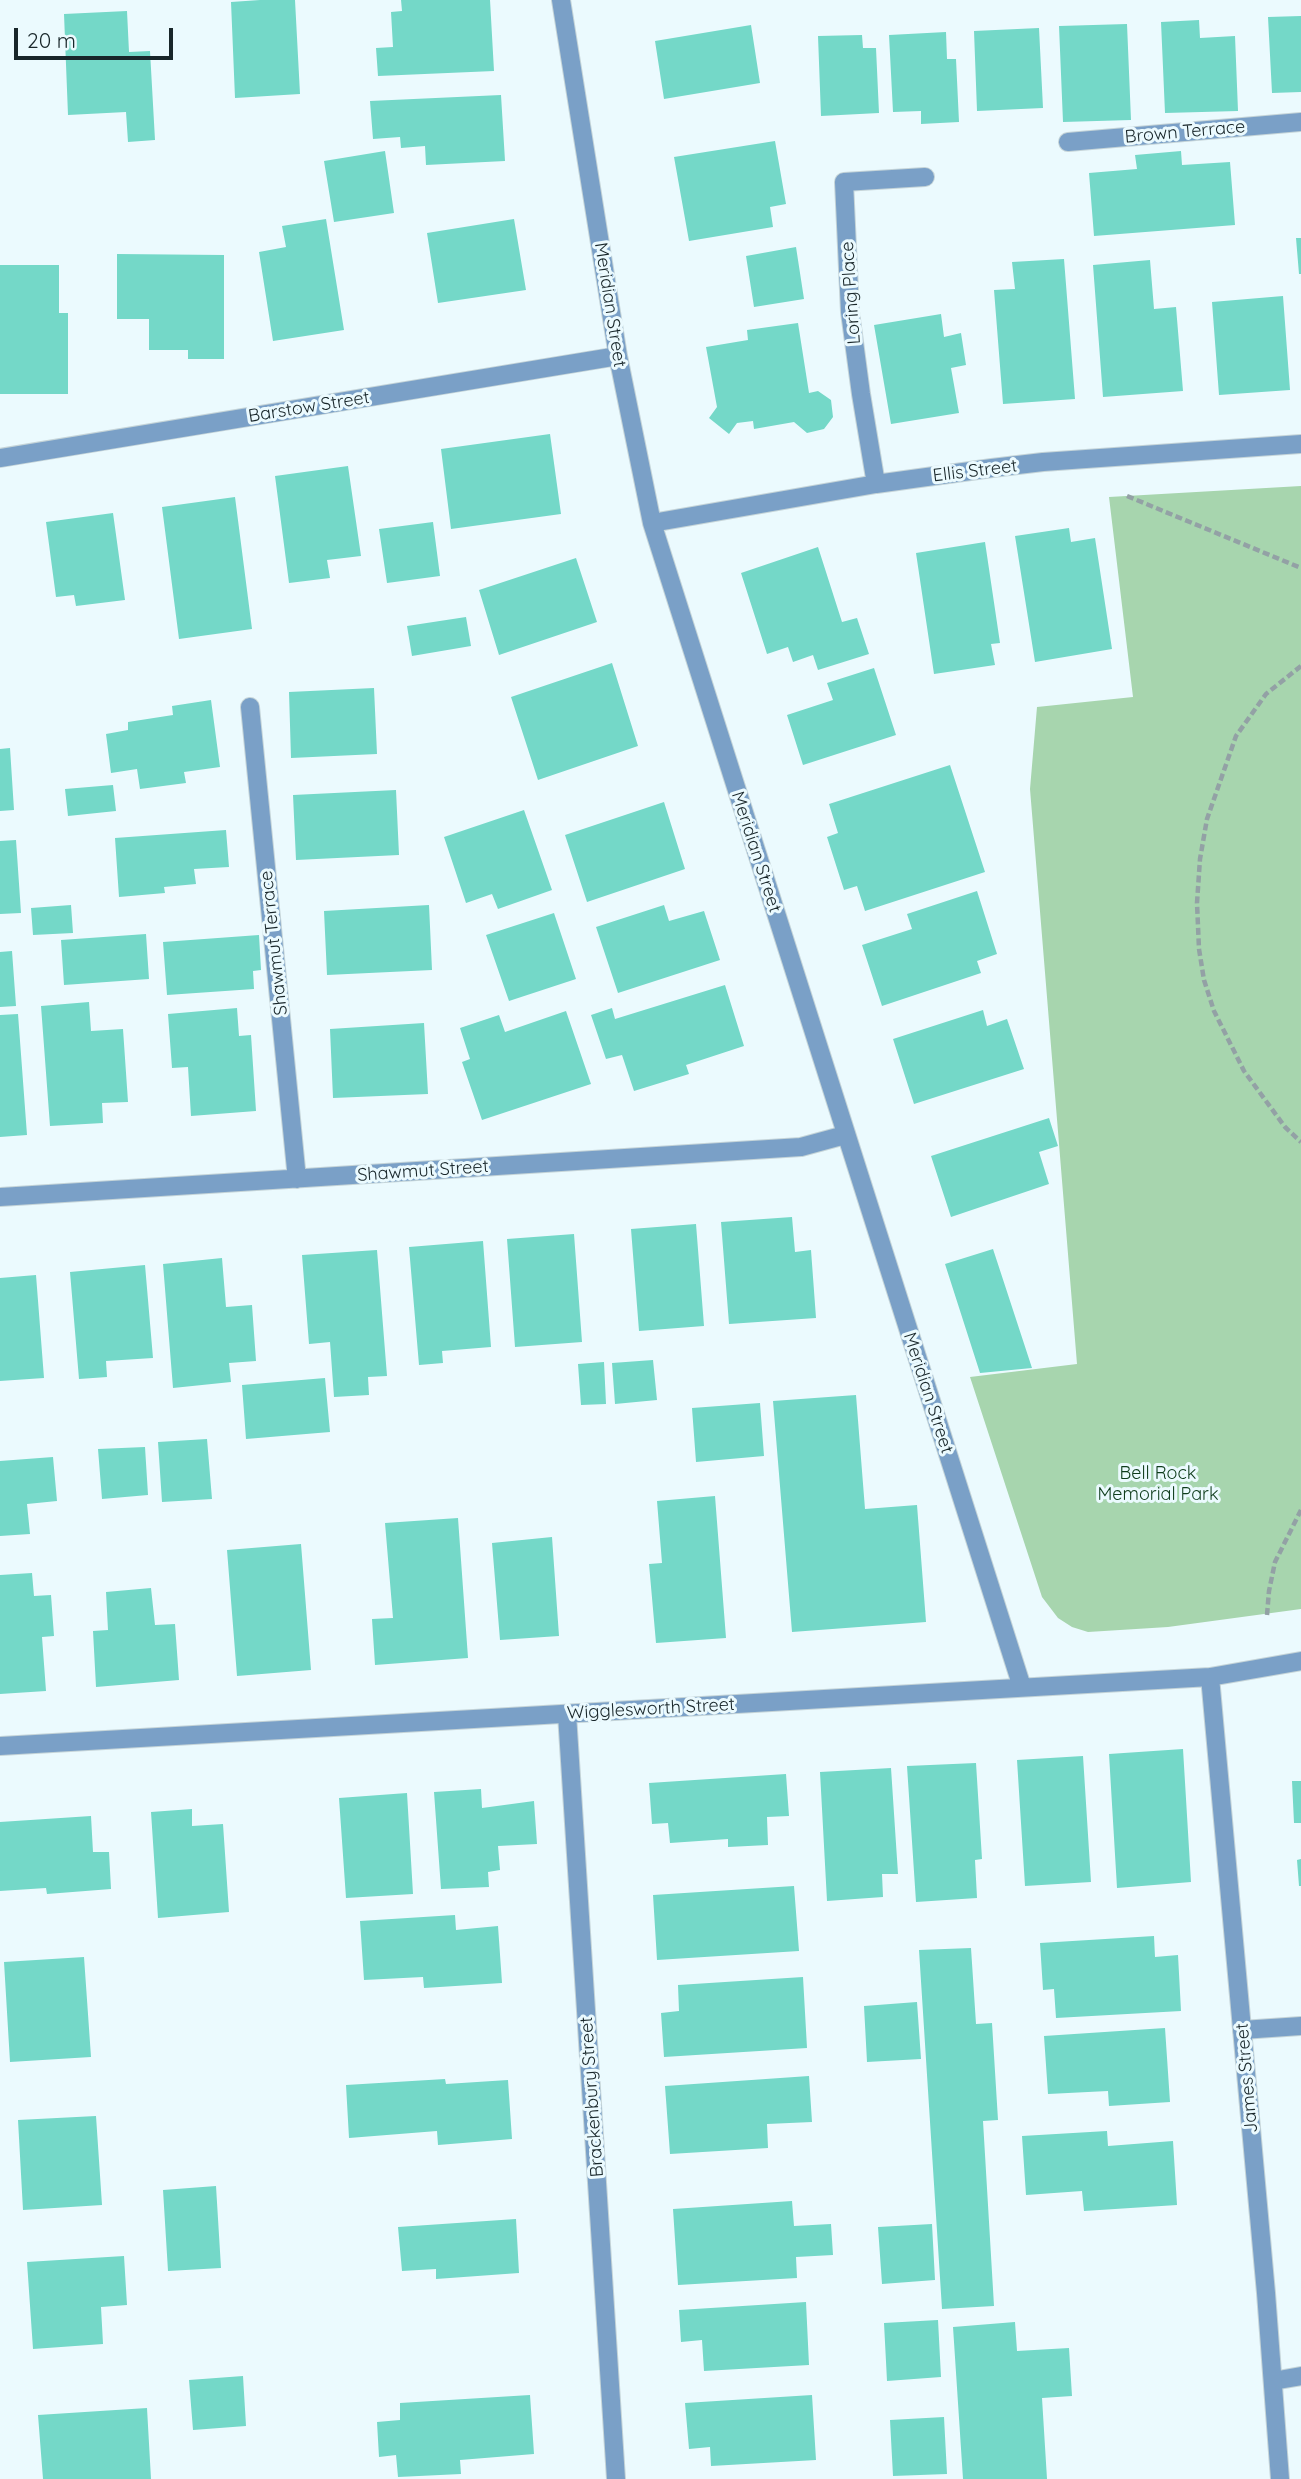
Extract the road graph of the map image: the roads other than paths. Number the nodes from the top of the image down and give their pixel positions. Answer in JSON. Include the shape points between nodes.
{"nodes":[{"id":1,"x":561,"y":0,"type":"edge"},
{"id":2,"x":1301,"y":122,"type":"edge"},
{"id":3,"x":1068,"y":142,"type":"dead end"},
{"id":4,"x":925,"y":177,"type":"dead end"},
{"id":5,"x":618,"y":356,"type":"junction"},
{"id":6,"x":1301,"y":444,"type":"edge"},
{"id":7,"x":0,"y":458,"type":"edge"},
{"id":8,"x":876,"y":484,"type":"junction"},
{"id":9,"x":652,"y":523,"type":"junction"},
{"id":10,"x":250,"y":707,"type":"dead end"},
{"id":11,"x":845,"y":1135,"type":"junction"},
{"id":12,"x":297,"y":1179,"type":"junction"},
{"id":13,"x":0,"y":1197,"type":"edge"},
{"id":14,"x":1301,"y":1661,"type":"edge"},
{"id":15,"x":1210,"y":1677,"type":"junction"},
{"id":16,"x":1022,"y":1687,"type":"junction"},
{"id":17,"x":567,"y":1714,"type":"junction"},
{"id":18,"x":0,"y":1746,"type":"edge"},
{"id":19,"x":1301,"y":2026,"type":"edge"},
{"id":20,"x":1242,"y":2030,"type":"junction"},
{"id":21,"x":1301,"y":2376,"type":"edge"},
{"id":22,"x":1273,"y":2381,"type":"junction"},
{"id":23,"x":616,"y":2479,"type":"edge"},
{"id":24,"x":1280,"y":2479,"type":"edge"}],
"edges":[{"from":1,"to":5,"type":"street","name":"Meridian Street"},
{"from":2,"to":3,"type":"street","name":"Brown Terrace"},
{"from":4,"to":8,"type":"street","name":"Loring Place","via":[[844,182],[850,312]]},
{"from":5,"to":7,"type":"street","name":"Barstow Street"},
{"from":5,"to":9,"type":"street","name":"Meridian Street"},
{"from":6,"to":8,"type":"street","name":"Ellis Street","via":[[1043,462]]},
{"from":8,"to":9,"type":"street","name":"Ellis Street"},
{"from":9,"to":11,"type":"street","name":"Meridian Street"},
{"from":10,"to":12,"type":"street","name":"Shawmut Terrace"},
{"from":11,"to":12,"type":"street","name":"Shawmut Street","via":[[801,1147]]},
{"from":11,"to":16,"type":"street","name":"Meridian Street"},
{"from":12,"to":13,"type":"street","name":"Shawmut Street"},
{"from":14,"to":15,"type":"street","name":"Wigglesworth Street"},
{"from":15,"to":16,"type":"street","name":"Wigglesworth Street"},
{"from":15,"to":20,"type":"street","name":"James Street"},
{"from":16,"to":17,"type":"street","name":"Wigglesworth Street"},
{"from":17,"to":18,"type":"street","name":"Wigglesworth Street"},
{"from":17,"to":23,"type":"street","name":"Brackenbury Street"},
{"from":19,"to":20,"type":"street"},
{"from":20,"to":22,"type":"street","name":"James Street"},
{"from":21,"to":22,"type":"street"},
{"from":22,"to":24,"type":"street","name":"James Street"}]}
